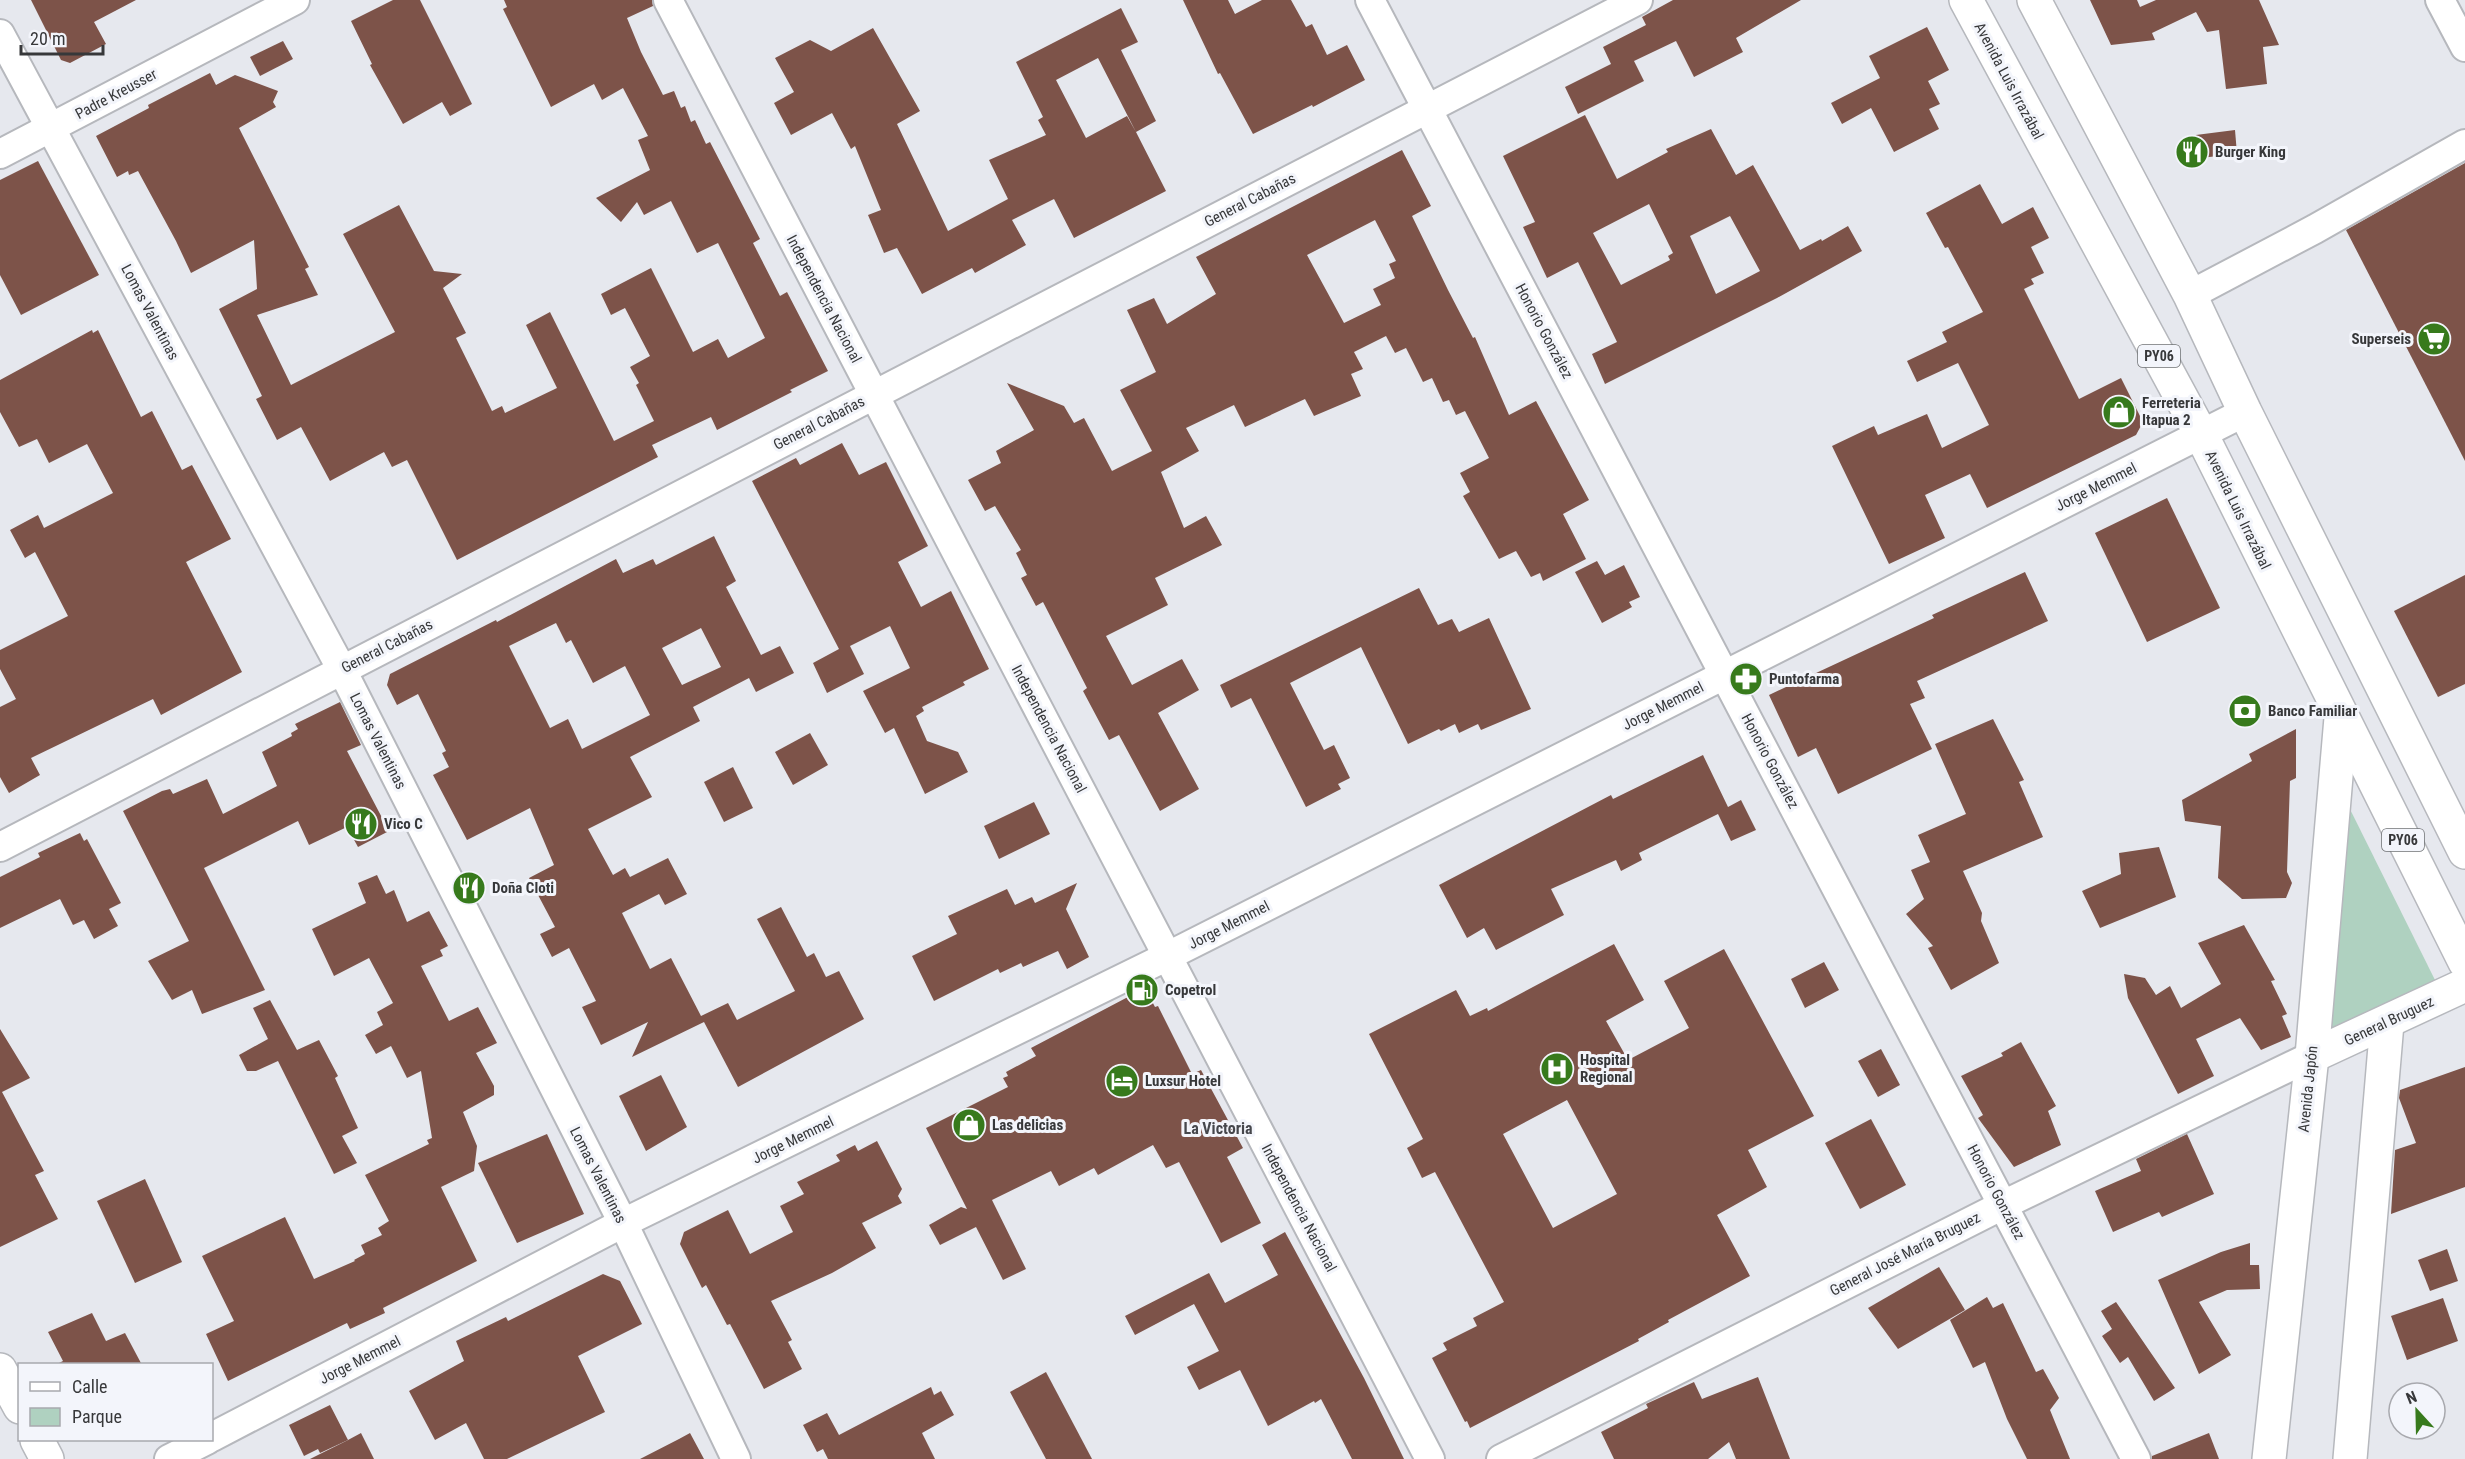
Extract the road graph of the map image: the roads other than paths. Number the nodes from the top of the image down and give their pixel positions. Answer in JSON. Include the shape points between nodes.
{"nodes":[{"id":1,"x":295,"y":0,"type":"edge"},
{"id":2,"x":668,"y":0,"type":"edge"},
{"id":3,"x":1370,"y":0,"type":"edge"},
{"id":4,"x":1638,"y":0,"type":"edge"},
{"id":5,"x":1965,"y":0,"type":"edge"},
{"id":6,"x":2034,"y":0,"type":"edge"},
{"id":7,"x":2440,"y":0,"type":"edge"},
{"id":8,"x":0,"y":34,"type":"edge"},
{"id":9,"x":2465,"y":47,"type":"edge"},
{"id":10,"x":1427,"y":109,"type":"junction"},
{"id":11,"x":51,"y":128,"type":"junction"},
{"id":12,"x":2465,"y":144,"type":"edge"},
{"id":13,"x":0,"y":154,"type":"edge"},
{"id":14,"x":2190,"y":295,"type":"junction"},
{"id":15,"x":874,"y":395,"type":"junction"},
{"id":16,"x":2245,"y":412,"type":"junction"},
{"id":17,"x":2201,"y":434,"type":"junction"},
{"id":18,"x":342,"y":670,"type":"junction"},
{"id":19,"x":1725,"y":675,"type":"junction"},
{"id":20,"x":2341,"y":718,"type":"junction"},
{"id":21,"x":0,"y":847,"type":"edge"},
{"id":22,"x":2465,"y":852,"type":"edge"},
{"id":23,"x":1168,"y":956,"type":"junction"},
{"id":24,"x":2465,"y":962,"type":"edge"},
{"id":25,"x":2465,"y":985,"type":"edge"},
{"id":26,"x":2387,"y":1023,"type":"junction"},
{"id":27,"x":2312,"y":1056,"type":"junction"},
{"id":28,"x":2003,"y":1205,"type":"junction"},
{"id":29,"x":623,"y":1223,"type":"junction"},
{"id":30,"x":0,"y":1370,"type":"edge"},
{"id":31,"x":18,"y":1403,"type":"edge"},
{"id":32,"x":213,"y":1436,"type":"edge"},
{"id":33,"x":38,"y":1441,"type":"edge"},
{"id":34,"x":205,"y":1441,"type":"edge"},
{"id":35,"x":47,"y":1459,"type":"edge"},
{"id":36,"x":169,"y":1459,"type":"edge"},
{"id":37,"x":736,"y":1459,"type":"edge"},
{"id":38,"x":1430,"y":1459,"type":"edge"},
{"id":39,"x":1501,"y":1459,"type":"edge"},
{"id":40,"x":2136,"y":1459,"type":"edge"},
{"id":41,"x":2270,"y":1459,"type":"edge"},
{"id":42,"x":2350,"y":1459,"type":"edge"}],
"edges":[{"from":1,"to":11,"type":"street","name":"Padre Kreusser"},
{"from":2,"to":15,"type":"street","name":"Independencia Nacional"},
{"from":3,"to":10,"type":"street","name":"Honorio González"},
{"from":4,"to":10,"type":"street","name":"General Cabañas"},
{"from":5,"to":17,"type":"main road","name":"Avenida Luis Irrazábal","number":"PY06"},
{"from":6,"to":14,"type":"main road"},
{"from":7,"to":9,"type":"street"},
{"from":8,"to":11,"type":"street","name":"Lomas Valentinas"},
{"from":10,"to":15,"type":"street","name":"General Cabañas"},
{"from":10,"to":19,"type":"street","name":"Honorio González"},
{"from":11,"to":13,"type":"street","name":"Padre Kreusser"},
{"from":11,"to":18,"type":"street","name":"Lomas Valentinas"},
{"from":12,"to":14,"type":"street"},
{"from":14,"to":16,"type":"main road"},
{"from":15,"to":18,"type":"street","name":"General Cabañas"},
{"from":15,"to":23,"type":"street","name":"Independencia Nacional"},
{"from":16,"to":17,"type":"street","name":"Jorge Memmel"},
{"from":16,"to":22,"type":"main road"},
{"from":17,"to":19,"type":"street","name":"Jorge Memmel"},
{"from":17,"to":20,"type":"main road","name":"Avenida Luis Irrazábal","number":"PY06"},
{"from":18,"to":21,"type":"street","name":"General Cabañas"},
{"from":18,"to":29,"type":"street","name":"Lomas Valentinas"},
{"from":19,"to":23,"type":"street","name":"Jorge Memmel"},
{"from":19,"to":28,"type":"street","name":"Honorio González"},
{"from":20,"to":24,"type":"main road","name":"Avenida Luis Irrazábal","number":"PY06"},
{"from":20,"to":27,"type":"main road","name":"Avenida Japón"},
{"from":23,"to":29,"type":"street","name":"Jorge Memmel"},
{"from":23,"to":38,"type":"street","name":"Independencia Nacional"},
{"from":25,"to":26,"type":"main road","name":"General Bruguez"},
{"from":26,"to":27,"type":"main road","name":"General Bruguez"},
{"from":26,"to":42,"type":"main road"},
{"from":27,"to":28,"type":"street","name":"General José María Bruguez"},
{"from":27,"to":41,"type":"main road","name":"Avenida Japón"},
{"from":28,"to":39,"type":"street","name":"General José María Bruguez"},
{"from":28,"to":40,"type":"street","name":"Honorio González"},
{"from":29,"to":32,"type":"street","name":"Jorge Memmel"},
{"from":29,"to":37,"type":"street","name":"Lomas Valentinas"},
{"from":30,"to":31,"type":"main road"},
{"from":33,"to":35,"type":"main road"},
{"from":34,"to":36,"type":"street"}]}
